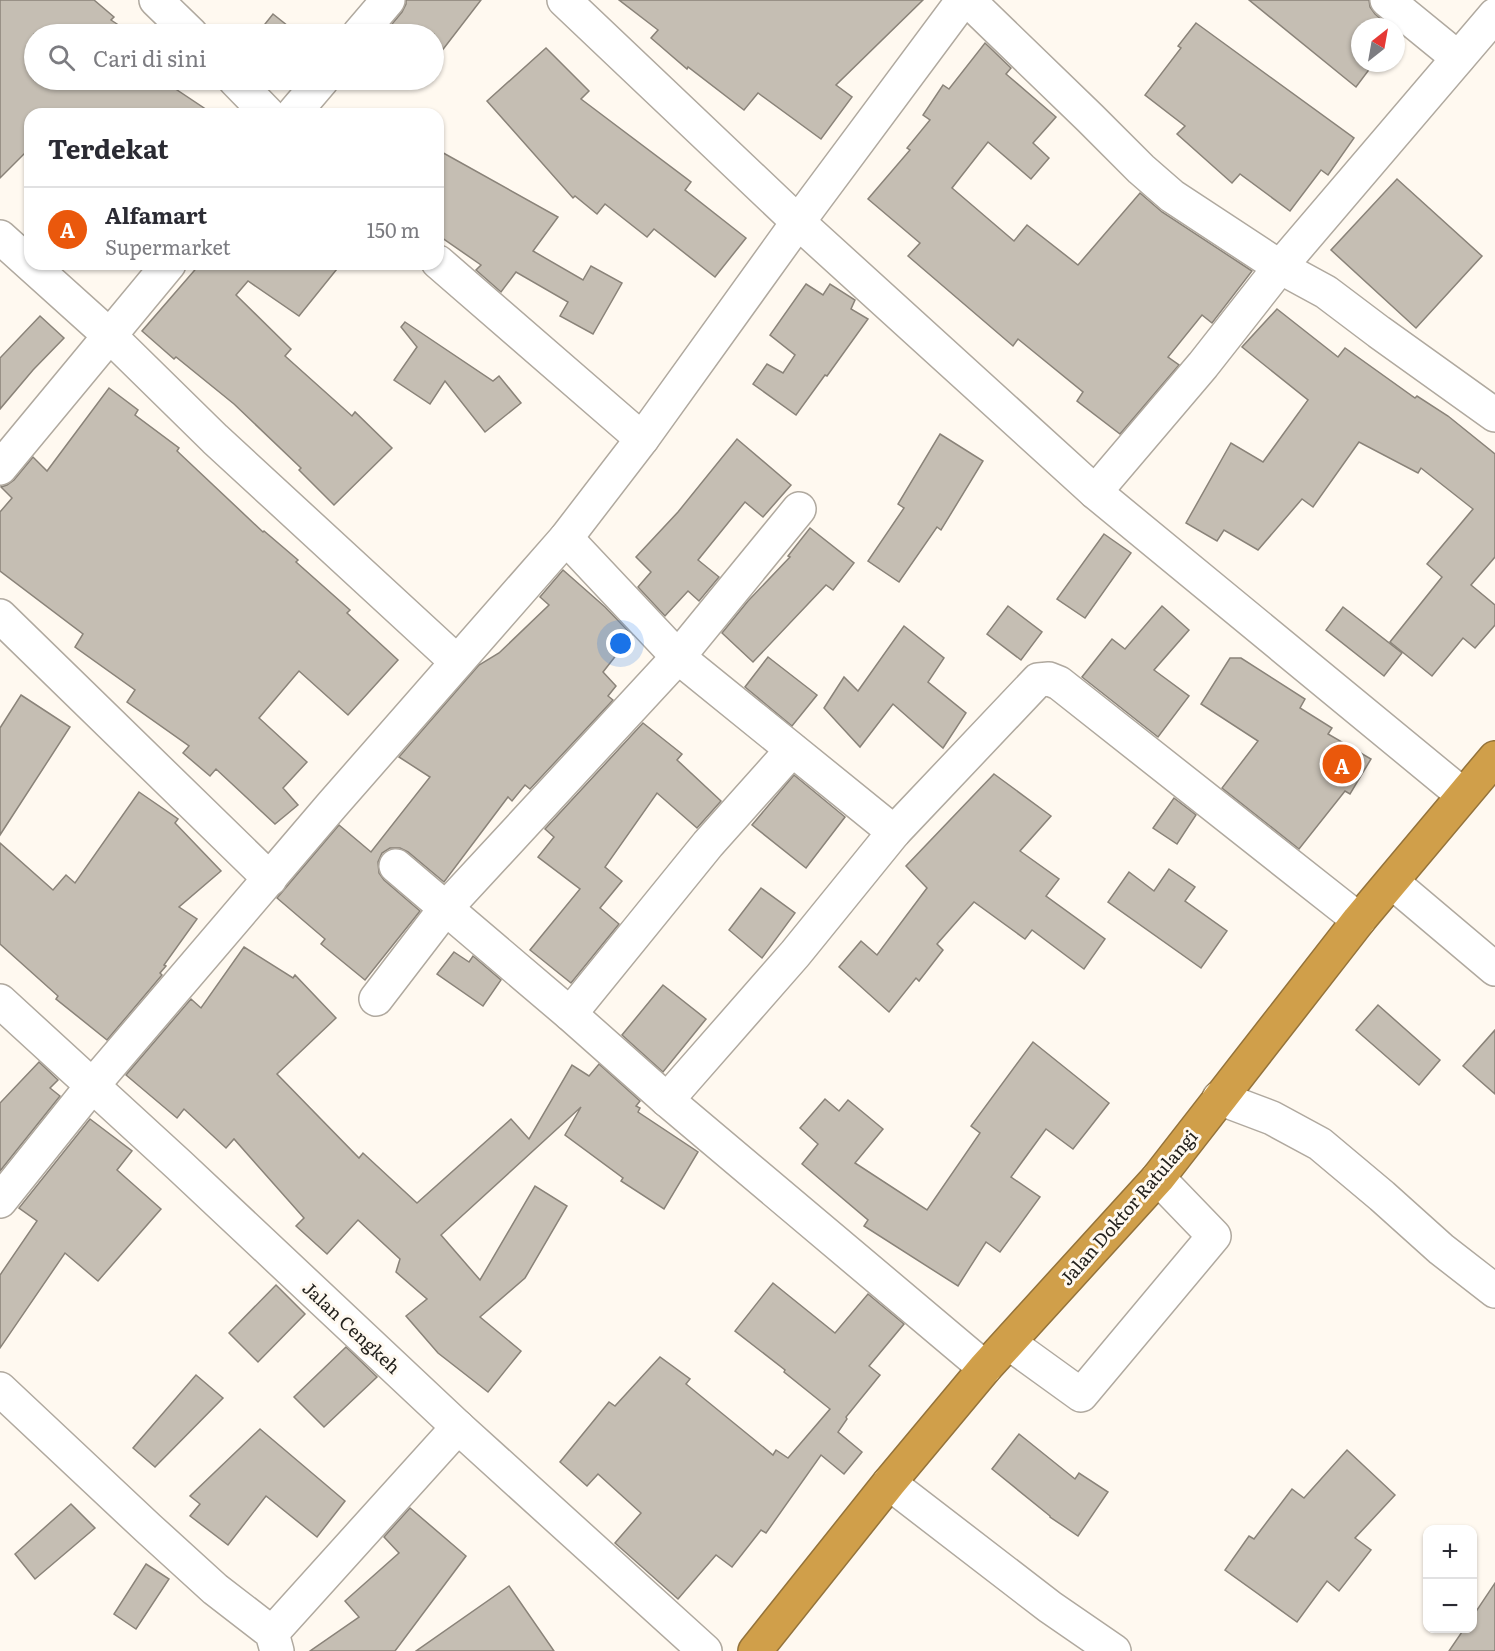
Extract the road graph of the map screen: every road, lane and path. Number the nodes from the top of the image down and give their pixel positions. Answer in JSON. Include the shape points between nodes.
{"nodes":[{"id":1,"x":156,"y":0,"type":"edge"},
{"id":2,"x":388,"y":0,"type":"edge"},
{"id":3,"x":564,"y":0,"type":"edge"},
{"id":4,"x":965,"y":0,"type":"edge"},
{"id":5,"x":1387,"y":0,"type":"edge"},
{"id":6,"x":1495,"y":15,"type":"edge"},
{"id":7,"x":181,"y":24,"type":"edge"},
{"id":8,"x":368,"y":24,"type":"edge"},
{"id":9,"x":1458,"y":58,"type":"junction"},
{"id":10,"x":245,"y":90,"type":"edge"},
{"id":11,"x":313,"y":90,"type":"edge"},
{"id":12,"x":262,"y":108,"type":"edge"},
{"id":13,"x":298,"y":108,"type":"edge"},
{"id":14,"x":798,"y":222,"type":"junction"},
{"id":15,"x":0,"y":237,"type":"edge"},
{"id":16,"x":24,"y":259,"type":"edge"},
{"id":17,"x":444,"y":267,"type":"edge"},
{"id":18,"x":1280,"y":267,"type":"junction"},
{"id":19,"x":37,"y":270,"type":"edge"},
{"id":20,"x":164,"y":270,"type":"edge"},
{"id":21,"x":110,"y":336,"type":"junction"},
{"id":22,"x":1495,"y":415,"type":"edge"},
{"id":23,"x":642,"y":440,"type":"junction"},
{"id":24,"x":0,"y":468,"type":"edge"},
{"id":25,"x":1095,"y":492,"type":"junction"},
{"id":26,"x":799,"y":509,"type":"dead end"},
{"id":27,"x":566,"y":538,"type":"junction"},
{"id":28,"x":0,"y":616,"type":"edge"},
{"id":29,"x":678,"y":657,"type":"junction"},
{"id":30,"x":457,"y":662,"type":"junction"},
{"id":31,"x":792,"y":750,"type":"junction"},
{"id":32,"x":1495,"y":758,"type":"edge"},
{"id":33,"x":1463,"y":795,"type":"junction"},
{"id":34,"x":894,"y":832,"type":"junction"},
{"id":35,"x":396,"y":866,"type":"dead end"},
{"id":36,"x":270,"y":879,"type":"junction"},
{"id":37,"x":1392,"y":882,"type":"junction"},
{"id":38,"x":445,"y":909,"type":"junction"},
{"id":39,"x":1359,"y":920,"type":"junction"},
{"id":40,"x":1495,"y":969,"type":"edge"},
{"id":41,"x":376,"y":999,"type":"dead end"},
{"id":42,"x":0,"y":1001,"type":"edge"},
{"id":43,"x":570,"y":1014,"type":"junction"},
{"id":44,"x":92,"y":1086,"type":"junction"},
{"id":45,"x":1219,"y":1098,"type":"junction"},
{"id":46,"x":667,"y":1100,"type":"junction"},
{"id":47,"x":1158,"y":1178,"type":"junction"},
{"id":48,"x":0,"y":1201,"type":"edge"},
{"id":49,"x":1495,"y":1291,"type":"edge"},
{"id":50,"x":1009,"y":1343,"type":"junction"},
{"id":51,"x":985,"y":1368,"type":"junction"},
{"id":52,"x":0,"y":1389,"type":"edge"},
{"id":53,"x":458,"y":1426,"type":"junction"},
{"id":54,"x":889,"y":1483,"type":"junction"},
{"id":55,"x":274,"y":1642,"type":"edge"},
{"id":56,"x":705,"y":1651,"type":"edge"},
{"id":57,"x":755,"y":1651,"type":"edge"},
{"id":58,"x":1114,"y":1651,"type":"edge"}],
"edges":[{"from":1,"to":7,"type":"street"},
{"from":2,"to":8,"type":"street"},
{"from":3,"to":14,"type":"street"},
{"from":4,"to":14,"type":"street"},
{"from":4,"to":18,"type":"street","via":[[1172,196]]},
{"from":5,"to":9,"type":"street"},
{"from":6,"to":9,"type":"street"},
{"from":9,"to":18,"type":"street"},
{"from":10,"to":12,"type":"street"},
{"from":11,"to":13,"type":"street"},
{"from":14,"to":23,"type":"street"},
{"from":14,"to":25,"type":"street"},
{"from":15,"to":16,"type":"street"},
{"from":17,"to":23,"type":"street"},
{"from":18,"to":22,"type":"street","via":[[1326,292]]},
{"from":18,"to":25,"type":"street"},
{"from":19,"to":21,"type":"street"},
{"from":20,"to":21,"type":"street"},
{"from":21,"to":24,"type":"street"},
{"from":21,"to":30,"type":"street","via":[[215,439]]},
{"from":23,"to":27,"type":"street"},
{"from":25,"to":33,"type":"street"},
{"from":26,"to":29,"type":"street"},
{"from":27,"to":29,"type":"street"},
{"from":27,"to":30,"type":"street"},
{"from":28,"to":36,"type":"street"},
{"from":29,"to":31,"type":"street"},
{"from":29,"to":38,"type":"street"},
{"from":30,"to":36,"type":"street"},
{"from":31,"to":34,"type":"street"},
{"from":31,"to":43,"type":"street","via":[[708,844]]},
{"from":32,"to":33,"type":"highway","name":"Jalan Doktor Ratulangi"},
{"from":33,"to":37,"type":"highway","name":"Jalan Doktor Ratulangi"},
{"from":34,"to":39,"type":"street","via":[[1038,680],[1049,680],[1059,683]]},
{"from":34,"to":46,"type":"street","via":[[795,954]]},
{"from":35,"to":38,"type":"street"},
{"from":36,"to":44,"type":"street"},
{"from":37,"to":39,"type":"highway","name":"Jalan Doktor Ratulangi"},
{"from":37,"to":40,"type":"street"},
{"from":38,"to":41,"type":"street"},
{"from":38,"to":43,"type":"street"},
{"from":39,"to":45,"type":"highway","name":"Jalan Doktor Ratulangi"},
{"from":42,"to":44,"type":"street","name":"Jalan Cengkeh"},
{"from":43,"to":46,"type":"street"},
{"from":44,"to":48,"type":"street"},
{"from":44,"to":53,"type":"street","name":"Jalan Cengkeh"},
{"from":45,"to":47,"type":"highway","name":"Jalan Doktor Ratulangi"},
{"from":45,"to":49,"type":"street","via":[[1272,1118],[1320,1144]]},
{"from":46,"to":51,"type":"street"},
{"from":47,"to":50,"type":"highway","name":"Jalan Doktor Ratulangi"},
{"from":47,"to":50,"type":"street","via":[[1214,1236],[1081,1395]]},
{"from":50,"to":51,"type":"highway","name":"Jalan Doktor Ratulangi"},
{"from":51,"to":54,"type":"highway","name":"Jalan Doktor Ratulangi"},
{"from":52,"to":55,"type":"street"},
{"from":53,"to":55,"type":"street"},
{"from":53,"to":56,"type":"street","name":"Jalan Cengkeh"},
{"from":54,"to":57,"type":"highway","name":"Jalan Doktor Ratulangi"},
{"from":54,"to":58,"type":"street","via":[[1050,1607]]}]}
